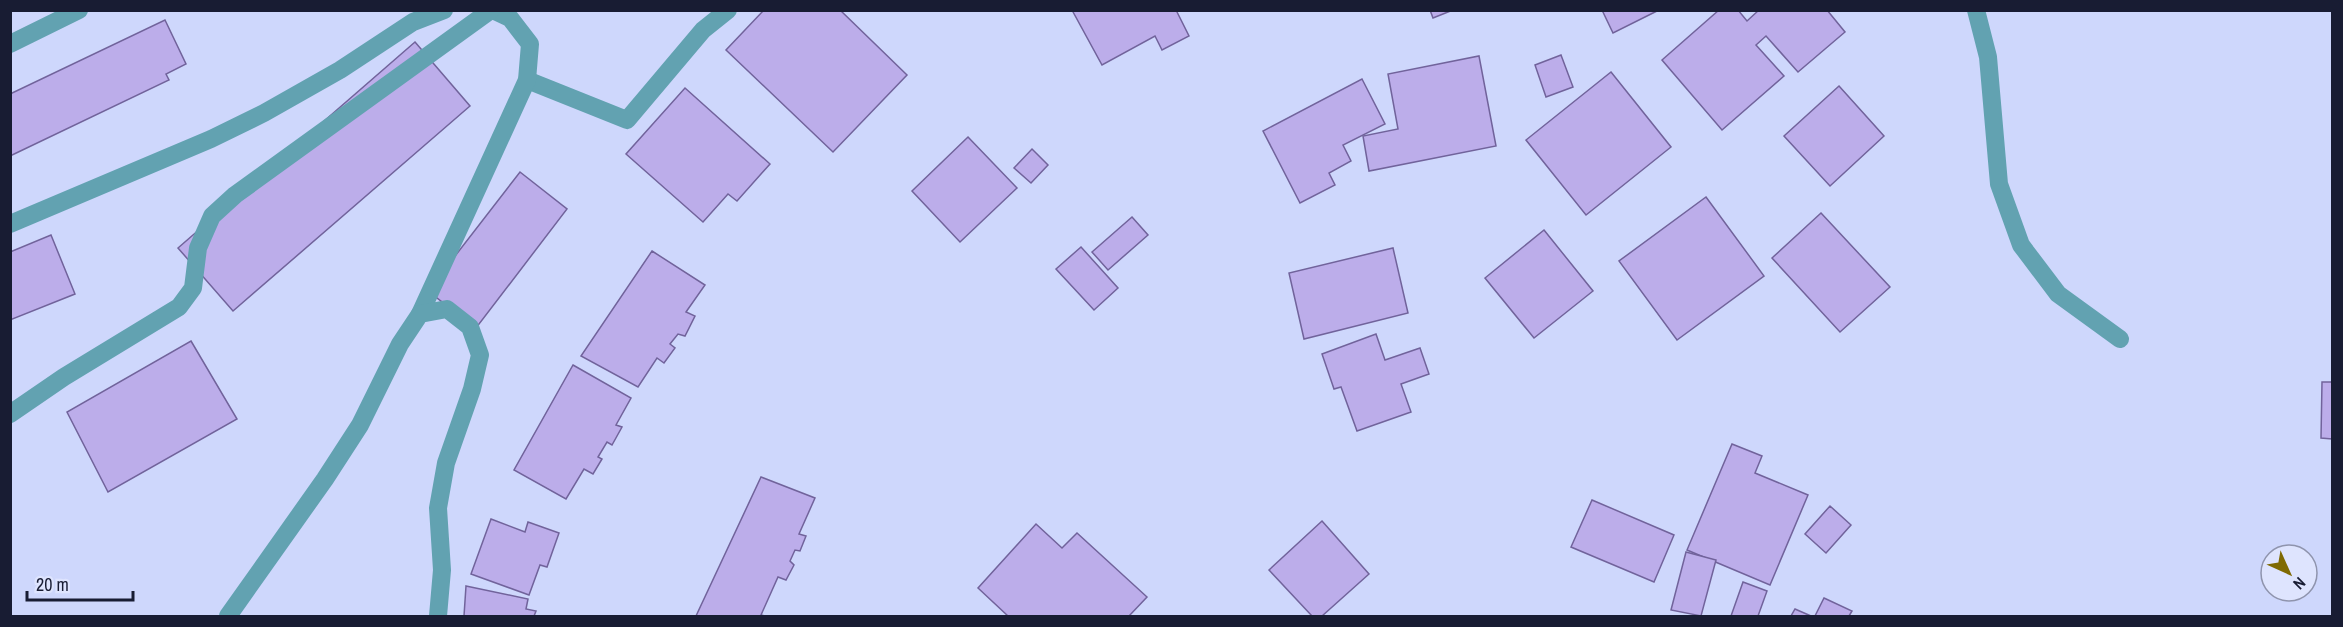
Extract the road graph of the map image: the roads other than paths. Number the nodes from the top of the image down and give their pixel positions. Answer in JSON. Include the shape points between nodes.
{"nodes":[{"id":1,"x":79,"y":10,"type":"edge"},
{"id":2,"x":444,"y":10,"type":"edge"},
{"id":3,"x":492,"y":10,"type":"edge"},
{"id":4,"x":728,"y":10,"type":"edge"},
{"id":5,"x":1976,"y":10,"type":"edge"},
{"id":6,"x":10,"y":44,"type":"edge"},
{"id":7,"x":527,"y":80,"type":"junction"},
{"id":8,"x":10,"y":224,"type":"edge"},
{"id":9,"x":420,"y":314,"type":"junction"},
{"id":10,"x":2120,"y":339,"type":"dead end"},
{"id":11,"x":10,"y":414,"type":"edge"},
{"id":12,"x":228,"y":616,"type":"edge"},
{"id":13,"x":438,"y":616,"type":"edge"}],
"edges":[{"from":1,"to":6,"type":"street"},
{"from":2,"to":8,"type":"street","via":[[413,22],[264,113]]},
{"from":3,"to":7,"type":"street","via":[[510,18],[530,45]]},
{"from":3,"to":11,"type":"street","via":[[235,195],[212,216],[198,248],[193,288],[179,307]]},
{"from":4,"to":7,"type":"street","via":[[703,30],[627,120]]},
{"from":5,"to":10,"type":"street","via":[[1988,57],[1999,184],[2021,245],[2058,294]]},
{"from":7,"to":9,"type":"street"},
{"from":9,"to":12,"type":"street","via":[[360,425]]},
{"from":9,"to":13,"type":"street","via":[[447,309],[470,327],[480,356],[446,463],[438,508],[442,570]]}]}
